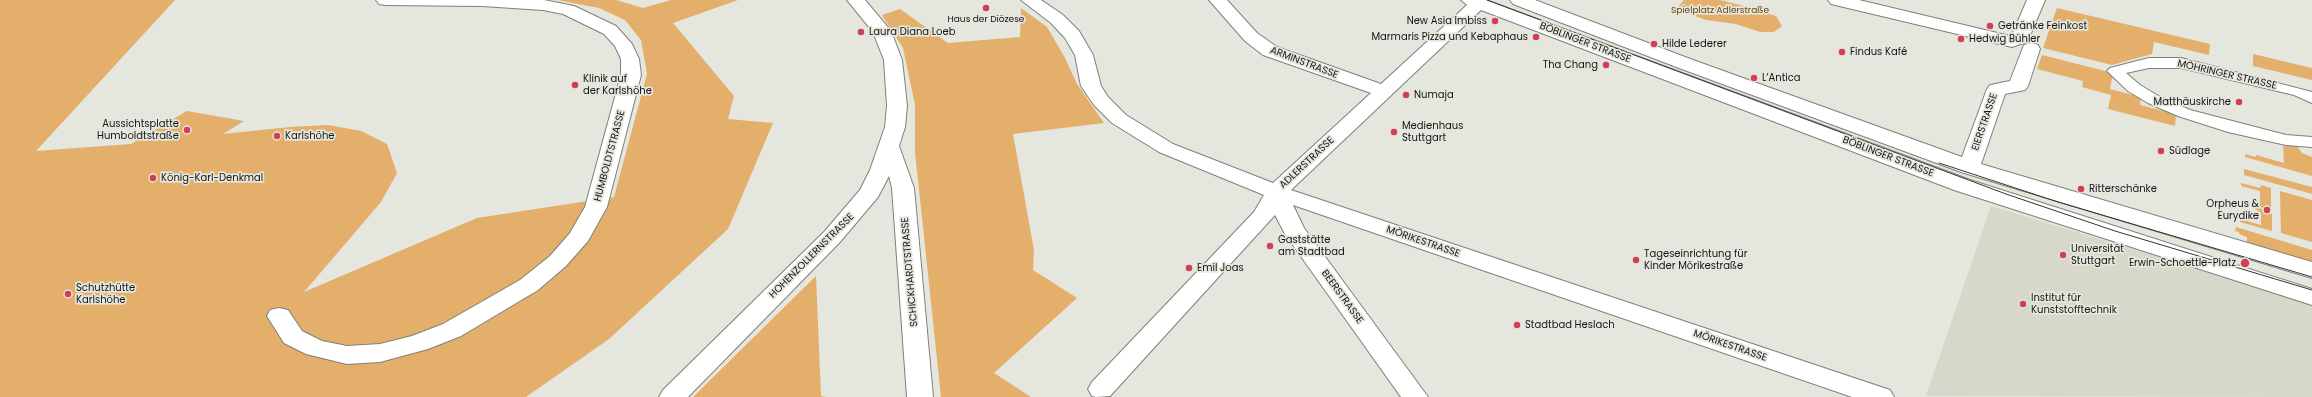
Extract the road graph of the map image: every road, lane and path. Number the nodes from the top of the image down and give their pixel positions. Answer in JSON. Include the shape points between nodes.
{"nodes":[{"id":1,"x":385,"y":0,"type":"edge"},
{"id":2,"x":856,"y":0,"type":"edge"},
{"id":3,"x":1030,"y":0,"type":"edge"},
{"id":4,"x":1218,"y":0,"type":"edge"},
{"id":5,"x":1519,"y":0,"type":"edge"},
{"id":6,"x":1837,"y":0,"type":"edge"},
{"id":7,"x":2036,"y":0,"type":"edge"},
{"id":8,"x":1474,"y":2,"type":"edge"},
{"id":9,"x":2031,"y":49,"type":"dead end"},
{"id":10,"x":1384,"y":91,"type":"junction"},
{"id":11,"x":2312,"y":98,"type":"edge"},
{"id":12,"x":2312,"y":142,"type":"edge"},
{"id":13,"x":890,"y":148,"type":"junction"},
{"id":14,"x":1969,"y":167,"type":"junction"},
{"id":15,"x":1276,"y":192,"type":"junction"},
{"id":16,"x":2312,"y":270,"type":"edge"},
{"id":17,"x":2312,"y":297,"type":"edge"},
{"id":18,"x":279,"y":316,"type":"dead end"},
{"id":19,"x":1101,"y":389,"type":"dead end"},
{"id":20,"x":672,"y":397,"type":"edge"},
{"id":21,"x":920,"y":397,"type":"edge"},
{"id":22,"x":1415,"y":397,"type":"edge"},
{"id":23,"x":1881,"y":397,"type":"edge"}],
"edges":[{"from":1,"to":18,"type":"street","name":"HUMBOLDTSTRASSE","via":[[482,1],[543,5],[568,10],[610,30],[623,44],[630,59],[631,75],[596,207],[580,236],[558,261],[528,285],[452,330],[419,343],[380,352],[347,355],[315,348],[293,337]]},
{"from":2,"to":13,"type":"street","name":"HOHENZOLLERNSTRASSE","via":[[882,31],[892,60],[897,106]]},
{"from":3,"to":15,"type":"street","name":"MÖRIKESTRASSE","via":[[1057,19],[1073,35],[1084,55],[1091,86],[1119,120],[1166,148]]},
{"from":4,"to":10,"type":"street","name":"ARMINSTRASSE","via":[[1261,46],[1296,62]]},
{"from":5,"to":14,"type":"street","name":"BÖBLINGER STRASSE","via":[[1678,62]]},
{"from":6,"to":7,"type":"street","via":[[2012,42],[2020,38]]},
{"from":8,"to":10,"type":"street","name":"ADLERSTRASSE"},
{"from":8,"to":17,"type":"street","name":"BÖBLINGER STRASSE","via":[[1962,185]]},
{"from":9,"to":14,"type":"street","name":"EIERSTRASSE","via":[[2018,86],[1997,89]]},
{"from":10,"to":15,"type":"street","name":"ADLERSTRASSE"},
{"from":11,"to":12,"type":"street","name":"MÖHRINGER STRASSE","via":[[2300,92],[2181,63],[2149,63],[2115,71],[2134,88],[2154,100],[2233,136]]},
{"from":13,"to":20,"type":"street","name":"HOHENZOLLERNSTRASSE","via":[[870,192],[852,215]]},
{"from":13,"to":21,"type":"street","name":"SCHICKHARDTSTRASSE","via":[[903,188]]},
{"from":14,"to":16,"type":"street","name":"BÖBLINGER STRASSE"},
{"from":15,"to":19,"type":"street","name":"ADLERSTRASSE","via":[[1264,215]]},
{"from":15,"to":22,"type":"street","name":"BEERSTRASSE","via":[[1293,229]]},
{"from":15,"to":23,"type":"street","name":"MÖRIKESTRASSE"}]}
